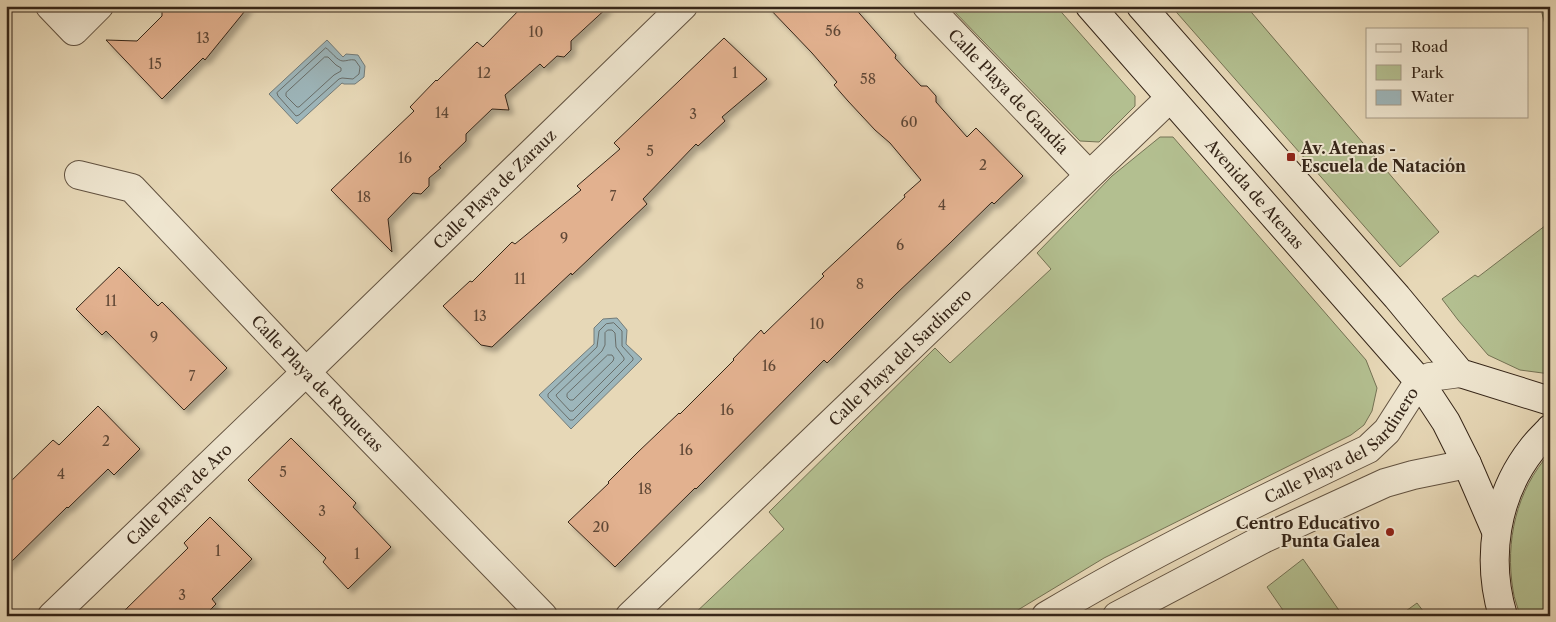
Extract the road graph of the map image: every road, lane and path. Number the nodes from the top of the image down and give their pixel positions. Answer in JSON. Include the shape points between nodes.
{"nodes":[{"id":1,"x":50,"y":6,"type":"edge"},
{"id":2,"x":99,"y":6,"type":"edge"},
{"id":3,"x":682,"y":6,"type":"edge"},
{"id":4,"x":927,"y":6,"type":"edge"},
{"id":5,"x":1090,"y":6,"type":"edge"},
{"id":6,"x":1141,"y":6,"type":"edge"},
{"id":7,"x":1170,"y":98,"type":"junction"},
{"id":8,"x":79,"y":175,"type":"dead end"},
{"id":9,"x":1089,"y":175,"type":"junction"},
{"id":10,"x":306,"y":372,"type":"junction"},
{"id":11,"x":1460,"y":373,"type":"junction"},
{"id":12,"x":1419,"y":381,"type":"junction"},
{"id":13,"x":1550,"y":401,"type":"edge"},
{"id":14,"x":1550,"y":429,"type":"edge"},
{"id":15,"x":1467,"y":464,"type":"junction"},
{"id":16,"x":1496,"y":531,"type":"junction"},
{"id":17,"x":52,"y":616,"type":"edge"},
{"id":18,"x":543,"y":616,"type":"edge"},
{"id":19,"x":630,"y":616,"type":"edge"},
{"id":20,"x":1046,"y":616,"type":"edge"},
{"id":21,"x":1117,"y":616,"type":"edge"},
{"id":22,"x":1503,"y":616,"type":"edge"}],
"edges":[{"from":1,"to":2,"type":"street","via":[[74,31]]},
{"from":3,"to":10,"type":"street","name":"Calle Playa de Zarauz"},
{"from":4,"to":9,"type":"street","name":"Calle Playa de Gandía"},
{"from":5,"to":7,"type":"street","name":"Avenida de Atenas"},
{"from":6,"to":11,"type":"street"},
{"from":7,"to":9,"type":"street","name":"Calle Playa del Sardinero"},
{"from":7,"to":12,"type":"street","name":"Avenida de Atenas"},
{"from":8,"to":10,"type":"street","name":"Calle Playa de Roquetas","via":[[132,188]]},
{"from":9,"to":19,"type":"street","name":"Calle Playa del Sardinero"},
{"from":10,"to":17,"type":"street","name":"Calle Playa de Aro"},
{"from":10,"to":18,"type":"street","name":"Calle Playa de Roquetas"},
{"from":11,"to":12,"type":"street"},
{"from":11,"to":13,"type":"street"},
{"from":12,"to":15,"type":"street","name":"Avenida de Atenas","via":[[1446,422]]},
{"from":12,"to":20,"type":"street","name":"Calle Playa del Sardinero","via":[[1387,431],[1368,449],[1220,520]]},
{"from":14,"to":16,"type":"street","via":[[1531,449],[1515,475],[1503,502]]},
{"from":15,"to":16,"type":"street","name":"Avenida de Atenas"},
{"from":15,"to":21,"type":"street","via":[[1386,483],[1263,539]]},
{"from":16,"to":22,"type":"street","via":[[1494,573]]}]}
